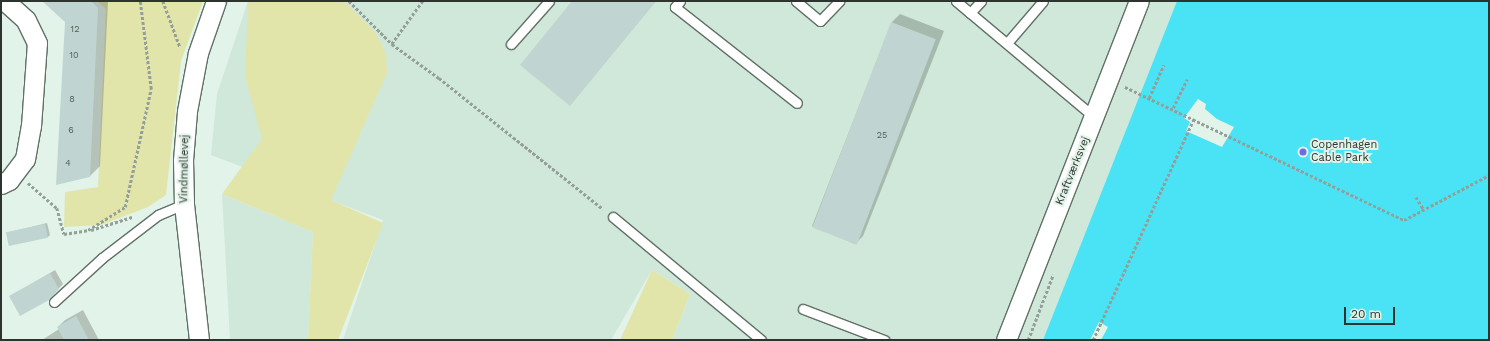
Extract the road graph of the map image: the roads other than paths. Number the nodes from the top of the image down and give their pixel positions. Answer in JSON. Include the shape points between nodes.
{"nodes":[{"id":1,"x":5,"y":1,"type":"edge"},
{"id":2,"x":216,"y":1,"type":"edge"},
{"id":3,"x":549,"y":1,"type":"edge"},
{"id":4,"x":680,"y":1,"type":"edge"},
{"id":5,"x":796,"y":1,"type":"edge"},
{"id":6,"x":839,"y":1,"type":"edge"},
{"id":7,"x":956,"y":1,"type":"edge"},
{"id":8,"x":981,"y":1,"type":"edge"},
{"id":9,"x":1042,"y":1,"type":"edge"},
{"id":10,"x":1139,"y":1,"type":"edge"},
{"id":11,"x":970,"y":13,"type":"junction"},
{"id":12,"x":1007,"y":43,"type":"junction"},
{"id":13,"x":511,"y":44,"type":"dead end"},
{"id":14,"x":797,"y":103,"type":"dead end"},
{"id":15,"x":1094,"y":117,"type":"junction"},
{"id":16,"x":1,"y":184,"type":"edge"},
{"id":17,"x":184,"y":204,"type":"junction"},
{"id":18,"x":613,"y":217,"type":"road end"},
{"id":19,"x":54,"y":302,"type":"dead end"},
{"id":20,"x":803,"y":309,"type":"dead end"},
{"id":21,"x":199,"y":340,"type":"edge"},
{"id":22,"x":761,"y":340,"type":"edge"},
{"id":23,"x":884,"y":340,"type":"edge"},
{"id":24,"x":1006,"y":340,"type":"edge"}],
"edges":[{"from":1,"to":16,"type":"street","via":[[26,20],[38,43],[31,126],[25,159],[16,172]]},
{"from":2,"to":17,"type":"street","name":"Vindmøllevej","via":[[198,53],[186,111]]},
{"from":3,"to":13,"type":"lane"},
{"from":4,"to":14,"type":"lane","via":[[675,7]]},
{"from":5,"to":6,"type":"lane","via":[[820,21]]},
{"from":7,"to":11,"type":"lane"},
{"from":8,"to":11,"type":"lane"},
{"from":9,"to":12,"type":"lane"},
{"from":10,"to":15,"type":"street","name":"Kraftværksvej"},
{"from":11,"to":12,"type":"lane"},
{"from":12,"to":15,"type":"lane"},
{"from":15,"to":24,"type":"street","name":"Kraftværksvej"},
{"from":17,"to":19,"type":"lane","via":[[158,215],[102,258]]},
{"from":17,"to":21,"type":"street","name":"Vindmøllevej"},
{"from":18,"to":22,"type":"lane"},
{"from":20,"to":23,"type":"lane"}]}
